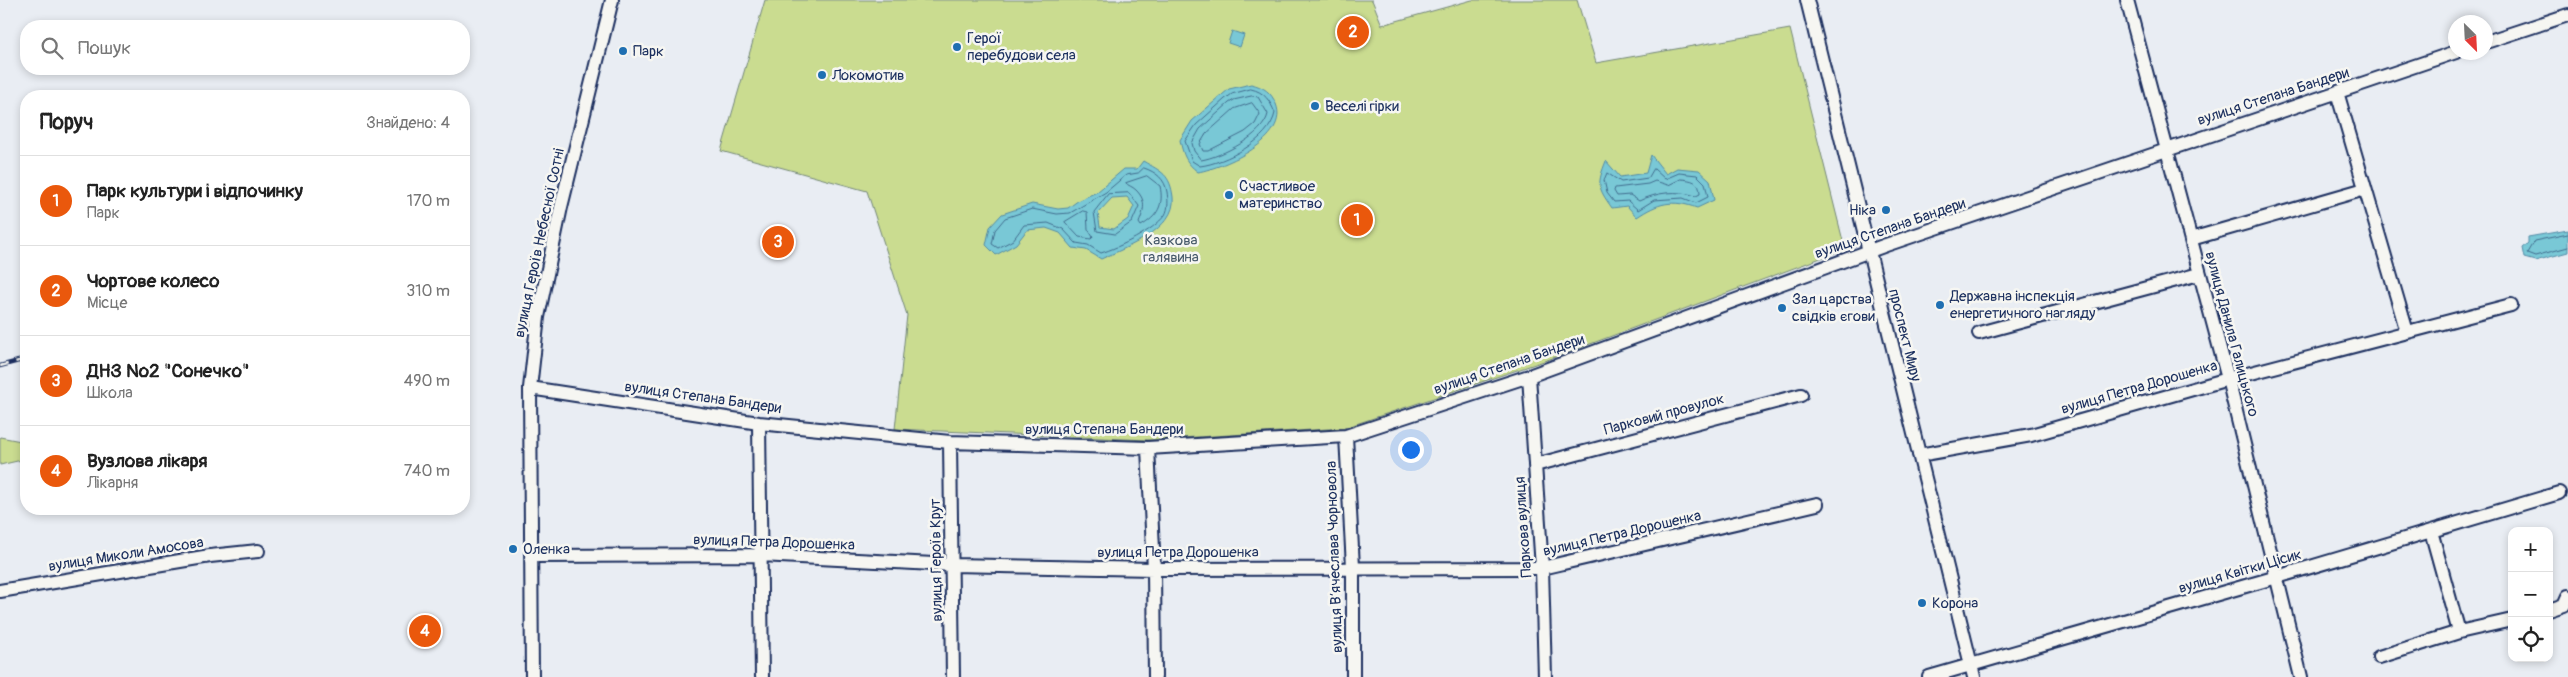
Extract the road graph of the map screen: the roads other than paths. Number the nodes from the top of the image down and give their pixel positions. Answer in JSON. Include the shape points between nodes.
{"nodes":[{"id":1,"x":612,"y":0,"type":"edge"},
{"id":2,"x":1807,"y":0,"type":"edge"},
{"id":3,"x":2127,"y":0,"type":"edge"},
{"id":4,"x":2568,"y":15,"type":"edge"},
{"id":5,"x":2493,"y":40,"type":"edge"},
{"id":6,"x":2448,"y":55,"type":"edge"},
{"id":7,"x":2337,"y":92,"type":"junction"},
{"id":8,"x":2168,"y":148,"type":"junction"},
{"id":9,"x":2365,"y":189,"type":"junction"},
{"id":10,"x":2191,"y":239,"type":"junction"},
{"id":11,"x":1868,"y":252,"type":"junction"},
{"id":12,"x":2199,"y":274,"type":"junction"},
{"id":13,"x":2511,"y":305,"type":"dead end"},
{"id":14,"x":1979,"y":332,"type":"dead end"},
{"id":15,"x":2407,"y":332,"type":"junction"},
{"id":16,"x":1529,"y":376,"type":"junction"},
{"id":17,"x":2228,"y":379,"type":"junction"},
{"id":18,"x":530,"y":388,"type":"junction"},
{"id":19,"x":1801,"y":395,"type":"dead end"},
{"id":20,"x":759,"y":422,"type":"junction"},
{"id":21,"x":1346,"y":436,"type":"junction"},
{"id":22,"x":950,"y":442,"type":"junction"},
{"id":23,"x":1148,"y":448,"type":"junction"},
{"id":24,"x":1919,"y":455,"type":"junction"},
{"id":25,"x":1535,"y":465,"type":"junction"},
{"id":26,"x":2559,"y":493,"type":"dead end"},
{"id":27,"x":1817,"y":504,"type":"dead end"},
{"id":28,"x":2431,"y":531,"type":"junction"},
{"id":29,"x":258,"y":551,"type":"dead end"},
{"id":30,"x":761,"y":555,"type":"junction"},
{"id":31,"x":533,"y":556,"type":"junction"},
{"id":32,"x":953,"y":565,"type":"junction"},
{"id":33,"x":1353,"y":567,"type":"junction"},
{"id":34,"x":1542,"y":568,"type":"junction"},
{"id":35,"x":1154,"y":569,"type":"junction"},
{"id":36,"x":2277,"y":577,"type":"junction"},
{"id":37,"x":0,"y":591,"type":"edge"},
{"id":38,"x":2568,"y":596,"type":"edge"},
{"id":39,"x":2553,"y":609,"type":"edge"},
{"id":40,"x":2508,"y":621,"type":"edge"},
{"id":41,"x":2459,"y":632,"type":"junction"},
{"id":42,"x":2379,"y":658,"type":"dead end"},
{"id":43,"x":1972,"y":671,"type":"edge"},
{"id":44,"x":532,"y":677,"type":"edge"},
{"id":45,"x":762,"y":677,"type":"edge"},
{"id":46,"x":953,"y":677,"type":"edge"},
{"id":47,"x":1155,"y":677,"type":"edge"},
{"id":48,"x":1353,"y":677,"type":"edge"},
{"id":49,"x":1545,"y":677,"type":"edge"},
{"id":50,"x":1929,"y":677,"type":"edge"},
{"id":51,"x":2301,"y":677,"type":"edge"}],
"edges":[{"from":1,"to":18,"type":"street","name":"вулиця Героїв Небесної Сотні","via":[[560,207],[538,317]]},
{"from":2,"to":11,"type":"street","name":"проспект Миру"},
{"from":3,"to":8,"type":"street","name":"вулиця Данила Галицького"},
{"from":4,"to":5,"type":"street"},
{"from":6,"to":7,"type":"street","name":"вулиця Степана Бандери"},
{"from":7,"to":8,"type":"street","name":"вулиця Степана Бандери"},
{"from":7,"to":9,"type":"street"},
{"from":8,"to":10,"type":"street","name":"вулиця Данила Галицького"},
{"from":8,"to":11,"type":"street","name":"вулиця Степана Бандери"},
{"from":9,"to":10,"type":"street"},
{"from":9,"to":15,"type":"street"},
{"from":10,"to":12,"type":"street","name":"вулиця Данила Галицького"},
{"from":11,"to":16,"type":"street","name":"вулиця Степана Бандери"},
{"from":11,"to":24,"type":"street","name":"проспект Миру"},
{"from":12,"to":14,"type":"street"},
{"from":12,"to":17,"type":"street","name":"вулиця Данила Галицького"},
{"from":13,"to":15,"type":"street","name":"вулиця Петра Дорошенка"},
{"from":15,"to":17,"type":"street","name":"вулиця Петра Дорошенка"},
{"from":16,"to":21,"type":"street","name":"вулиця Степана Бандери"},
{"from":16,"to":25,"type":"street","name":"Паркова вулиця"},
{"from":17,"to":24,"type":"street","name":"вулиця Петра Дорошенка","via":[[2031,435]]},
{"from":17,"to":36,"type":"street","name":"вулиця Данила Галицького"},
{"from":18,"to":20,"type":"street","name":"вулиця Степана Бандери"},
{"from":18,"to":31,"type":"street","name":"вулиця Героїв Небесної Сотні"},
{"from":19,"to":25,"type":"street","name":"Парковий провулок"},
{"from":20,"to":22,"type":"street","name":"вулиця Степана Бандери"},
{"from":20,"to":30,"type":"street"},
{"from":21,"to":23,"type":"street","name":"вулиця Степана Бандери"},
{"from":21,"to":33,"type":"street","name":"вулиця Вʼячеслава Чорновола"},
{"from":22,"to":23,"type":"street","name":"вулиця Степана Бандери"},
{"from":22,"to":32,"type":"street","name":"вулиця Героїв Крут"},
{"from":23,"to":35,"type":"street"},
{"from":24,"to":43,"type":"street","name":"проспект Миру"},
{"from":25,"to":34,"type":"street","name":"Паркова вулиця"},
{"from":26,"to":28,"type":"street","name":"вулиця Квітки Цісик"},
{"from":27,"to":34,"type":"street","name":"вулиця Петра Дорошенка"},
{"from":28,"to":36,"type":"street","name":"вулиця Квітки Цісик"},
{"from":28,"to":41,"type":"street"},
{"from":29,"to":37,"type":"street","name":"вулиця Миколи Амосова"},
{"from":30,"to":31,"type":"street","name":"вулиця Петра Дорошенка"},
{"from":30,"to":32,"type":"street","name":"вулиця Петра Дорошенка"},
{"from":30,"to":45,"type":"street"},
{"from":31,"to":44,"type":"street","name":"вулиця Героїв Небесної Сотні"},
{"from":32,"to":35,"type":"street","name":"вулиця Петра Дорошенка"},
{"from":32,"to":46,"type":"street","name":"вулиця Героїв Крут"},
{"from":33,"to":34,"type":"street","name":"вулиця Петра Дорошенка"},
{"from":33,"to":35,"type":"street","name":"вулиця Петра Дорошенка"},
{"from":33,"to":48,"type":"street","name":"вулиця Вʼячеслава Чорновола"},
{"from":34,"to":49,"type":"street","name":"Паркова вулиця"},
{"from":35,"to":47,"type":"street"},
{"from":36,"to":43,"type":"street","name":"вулиця Квітки Цісик"},
{"from":36,"to":51,"type":"street","name":"вулиця Данила Галицького"},
{"from":38,"to":39,"type":"street","via":[[2564,606]]},
{"from":40,"to":41,"type":"street"},
{"from":41,"to":42,"type":"street"},
{"from":43,"to":50,"type":"street","name":"вулиця Квітки Цісик"}]}
